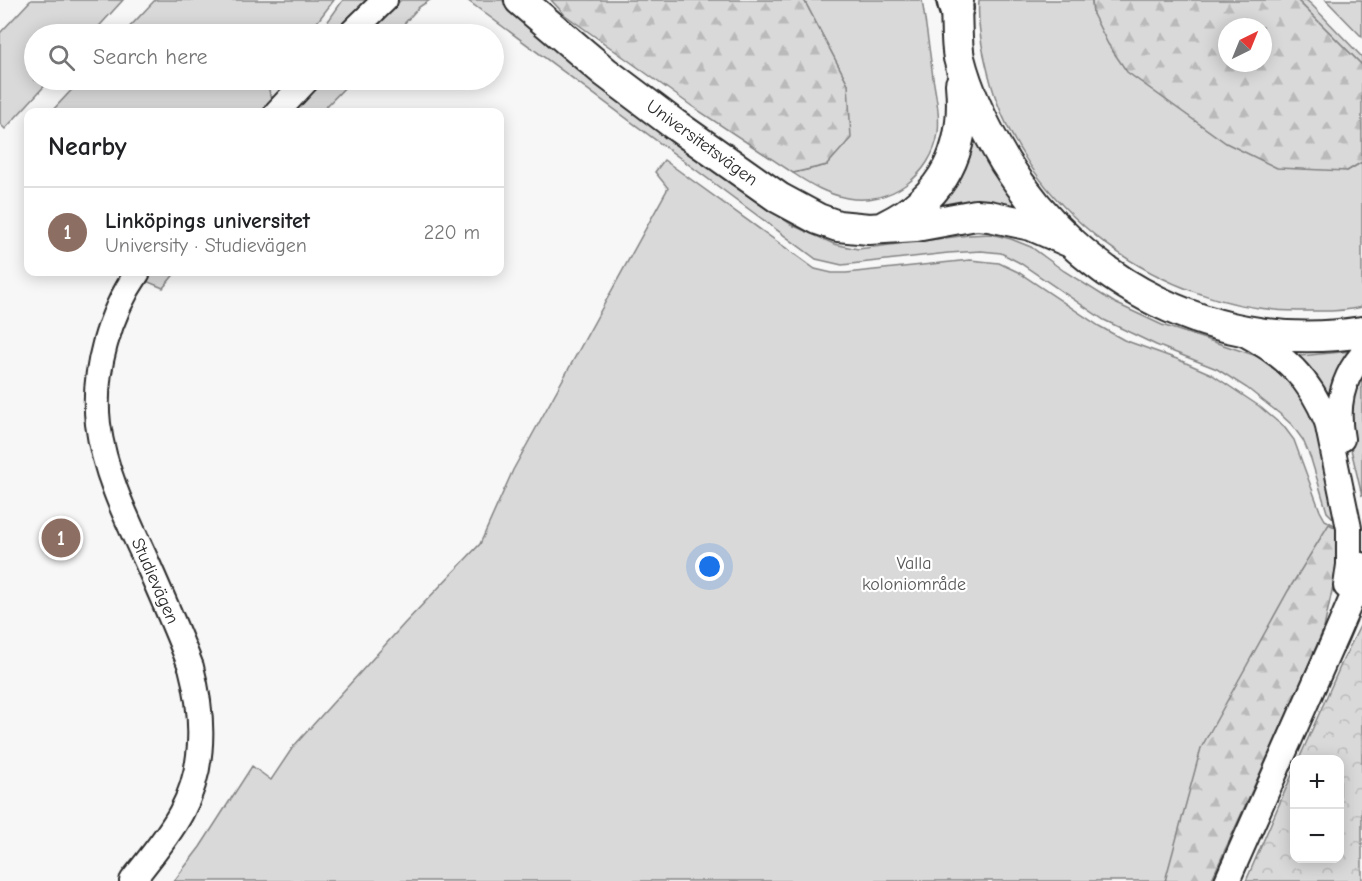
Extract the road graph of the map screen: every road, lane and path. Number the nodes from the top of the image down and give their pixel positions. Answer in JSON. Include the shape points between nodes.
{"nodes":[{"id":1,"x":385,"y":0,"type":"edge"},
{"id":2,"x":956,"y":2,"type":"edge"},
{"id":3,"x":532,"y":6,"type":"edge"},
{"id":4,"x":360,"y":24,"type":"edge"},
{"id":5,"x":959,"y":56,"type":"junction"},
{"id":6,"x":298,"y":90,"type":"edge"},
{"id":7,"x":281,"y":108,"type":"edge"},
{"id":8,"x":880,"y":228,"type":"junction"},
{"id":9,"x":1068,"y":241,"type":"junction"},
{"id":10,"x":136,"y":276,"type":"edge"},
{"id":11,"x":1233,"y":328,"type":"junction"},
{"id":12,"x":1362,"y":332,"type":"edge"},
{"id":13,"x":1362,"y":355,"type":"edge"},
{"id":14,"x":1362,"y":520,"type":"edge"},
{"id":15,"x":1362,"y":565,"type":"edge"},
{"id":16,"x":1342,"y":621,"type":"junction"},
{"id":17,"x":132,"y":881,"type":"edge"},
{"id":18,"x":1227,"y":881,"type":"edge"}],
"edges":[{"from":1,"to":4,"type":"street"},
{"from":2,"to":5,"type":"main road"},
{"from":3,"to":8,"type":"main road","name":"Universitetsvägen","via":[[605,72],[779,198],[838,226]]},
{"from":5,"to":8,"type":"main road","name":"Universitetsvägen","via":[[962,112],[959,143],[951,166],[919,205]]},
{"from":5,"to":9,"type":"main road","via":[[995,145],[1031,201]]},
{"from":6,"to":7,"type":"street"},
{"from":8,"to":9,"type":"main road","name":"Universitetsvägen","via":[[975,215],[1031,225]]},
{"from":9,"to":11,"type":"main road","via":[[1109,273],[1162,303]]},
{"from":10,"to":17,"type":"street","name":"Studievägen","via":[[107,336],[97,405],[99,424],[122,508],[191,667],[199,701],[201,746],[182,812]]},
{"from":11,"to":12,"type":"main road","via":[[1299,337]]},
{"from":11,"to":16,"type":"street","via":[[1284,359],[1312,392],[1327,422],[1349,528]]},
{"from":13,"to":14,"type":"street","via":[[1343,386],[1339,421]]},
{"from":15,"to":16,"type":"street"},
{"from":16,"to":18,"type":"street"}]}
